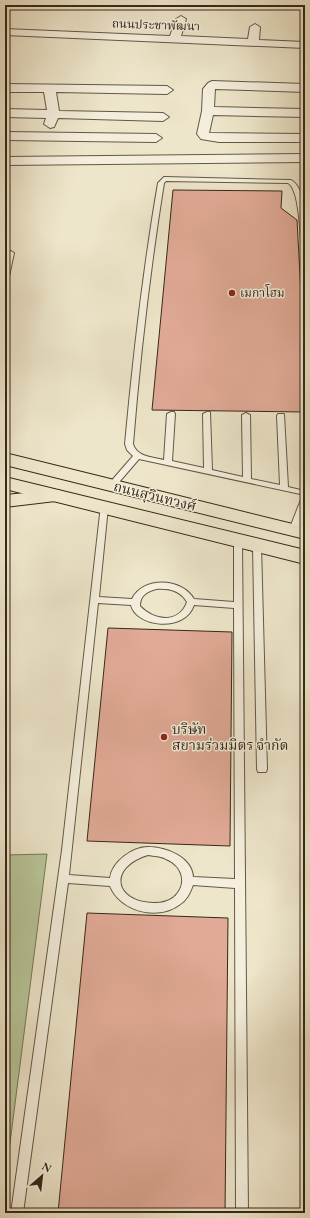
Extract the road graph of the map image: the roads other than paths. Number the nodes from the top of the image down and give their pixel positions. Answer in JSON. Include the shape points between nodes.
{"nodes":[{"id":1,"x":181,"y":19,"type":"dead end"},
{"id":2,"x":255,"y":26,"type":"dead end"},
{"id":3,"x":5,"y":32,"type":"edge"},
{"id":4,"x":174,"y":39,"type":"junction"},
{"id":5,"x":253,"y":42,"type":"junction"},
{"id":6,"x":305,"y":45,"type":"edge"},
{"id":7,"x":5,"y":88,"type":"edge"},
{"id":8,"x":50,"y":88,"type":"junction"},
{"id":9,"x":305,"y":88,"type":"edge"},
{"id":10,"x":167,"y":90,"type":"dead end"},
{"id":11,"x":208,"y":111,"type":"junction"},
{"id":12,"x":305,"y":112,"type":"edge"},
{"id":13,"x":5,"y":113,"type":"edge"},
{"id":14,"x":53,"y":113,"type":"junction"},
{"id":15,"x":163,"y":117,"type":"dead end"},
{"id":16,"x":5,"y":136,"type":"edge"},
{"id":17,"x":48,"y":136,"type":"junction"},
{"id":18,"x":156,"y":138,"type":"dead end"},
{"id":19,"x":305,"y":138,"type":"edge"},
{"id":20,"x":305,"y":158,"type":"edge"},
{"id":21,"x":40,"y":160,"type":"junction"},
{"id":22,"x":5,"y":161,"type":"edge"},
{"id":23,"x":305,"y":251,"type":"edge"},
{"id":24,"x":11,"y":253,"type":"dead end"},
{"id":25,"x":5,"y":281,"type":"edge"},
{"id":26,"x":171,"y":414,"type":"dead end"},
{"id":27,"x":207,"y":414,"type":"dead end"},
{"id":28,"x":246,"y":415,"type":"dead end"},
{"id":29,"x":281,"y":416,"type":"dead end"},
{"id":30,"x":137,"y":456,"type":"junction"},
{"id":31,"x":5,"y":459,"type":"edge"},
{"id":32,"x":168,"y":463,"type":"junction"},
{"id":33,"x":208,"y":472,"type":"junction"},
{"id":34,"x":247,"y":481,"type":"junction"},
{"id":35,"x":5,"y":483,"type":"edge"},
{"id":36,"x":111,"y":486,"type":"junction"},
{"id":37,"x":284,"y":489,"type":"junction"},
{"id":38,"x":305,"y":493,"type":"edge"},
{"id":39,"x":57,"y":496,"type":"junction"},
{"id":40,"x":305,"y":499,"type":"edge"},
{"id":41,"x":5,"y":501,"type":"edge"},
{"id":42,"x":104,"y":507,"type":"junction"},
{"id":43,"x":299,"y":532,"type":"edge"},
{"id":44,"x":247,"y":543,"type":"junction"},
{"id":45,"x":305,"y":557,"type":"edge"},
{"id":46,"x":94,"y":600,"type":"junction"},
{"id":47,"x":135,"y":602,"type":"junction"},
{"id":48,"x":191,"y":602,"type":"junction"},
{"id":49,"x":239,"y":605,"type":"junction"},
{"id":50,"x":262,"y":769,"type":"dead end"},
{"id":51,"x":63,"y":878,"type":"junction"},
{"id":52,"x":190,"y":881,"type":"junction"},
{"id":53,"x":115,"y":882,"type":"junction"},
{"id":54,"x":240,"y":884,"type":"junction"},
{"id":55,"x":17,"y":1213,"type":"edge"},
{"id":56,"x":242,"y":1213,"type":"edge"}],
"edges":[{"from":1,"to":4,"type":"street"},
{"from":2,"to":5,"type":"street"},
{"from":3,"to":4,"type":"street","name":"ถนนประชาพัฒนา"},
{"from":4,"to":5,"type":"street","name":"ถนนประชาพัฒนา"},
{"from":5,"to":6,"type":"street","name":"ถนนประชาพัฒนา"},
{"from":7,"to":8,"type":"street"},
{"from":8,"to":10,"type":"street"},
{"from":8,"to":14,"type":"street"},
{"from":9,"to":11,"type":"street","via":[[212,85],[209,89]]},
{"from":11,"to":12,"type":"street"},
{"from":11,"to":19,"type":"street","via":[[203,134],[205,136]]},
{"from":13,"to":14,"type":"street"},
{"from":14,"to":15,"type":"street"},
{"from":14,"to":17,"type":"street"},
{"from":16,"to":17,"type":"street"},
{"from":17,"to":18,"type":"street"},
{"from":17,"to":21,"type":"street"},
{"from":20,"to":21,"type":"street"},
{"from":21,"to":22,"type":"street"},
{"from":23,"to":30,"type":"lane","via":[[299,197],[294,184],[289,181],[164,179],[161,183],[148,262],[132,402],[129,444]]},
{"from":24,"to":25,"type":"lane"},
{"from":26,"to":32,"type":"lane"},
{"from":27,"to":33,"type":"lane"},
{"from":28,"to":34,"type":"lane"},
{"from":29,"to":37,"type":"lane"},
{"from":30,"to":32,"type":"lane"},
{"from":30,"to":36,"type":"lane"},
{"from":31,"to":36,"type":"main road","name":"ถนนสุวินทวงศ์"},
{"from":32,"to":33,"type":"lane"},
{"from":33,"to":34,"type":"lane"},
{"from":34,"to":37,"type":"lane"},
{"from":35,"to":39,"type":"main road","name":"ถนนสุวินทวงศ์"},
{"from":36,"to":43,"type":"main road","name":"ถนนสุวินทวงศ์"},
{"from":37,"to":38,"type":"lane"},
{"from":39,"to":41,"type":"main road"},
{"from":39,"to":42,"type":"main road","name":"ถนนสุวินทวงศ์"},
{"from":40,"to":43,"type":"lane"},
{"from":42,"to":44,"type":"main road","name":"ถนนสุวินทวงศ์"},
{"from":42,"to":46,"type":"lane"},
{"from":44,"to":45,"type":"main road","name":"ถนนสุวินทวงศ์"},
{"from":44,"to":49,"type":"lane"},
{"from":44,"to":50,"type":"lane"},
{"from":46,"to":47,"type":"lane"},
{"from":46,"to":51,"type":"lane"},
{"from":47,"to":48,"type":"lane","via":[[141,592],[155,586],[179,589]]},
{"from":47,"to":48,"type":"lane","via":[[139,613],[163,621],[186,613]]},
{"from":48,"to":49,"type":"lane"},
{"from":49,"to":54,"type":"lane"},
{"from":51,"to":53,"type":"lane"},
{"from":51,"to":55,"type":"lane"},
{"from":52,"to":53,"type":"lane","via":[[182,898],[173,904],[150,908],[128,902],[120,895]]},
{"from":52,"to":53,"type":"lane","via":[[188,871],[182,862],[166,854],[148,851],[125,860],[118,868]]},
{"from":52,"to":54,"type":"lane"},
{"from":54,"to":56,"type":"lane"}]}
